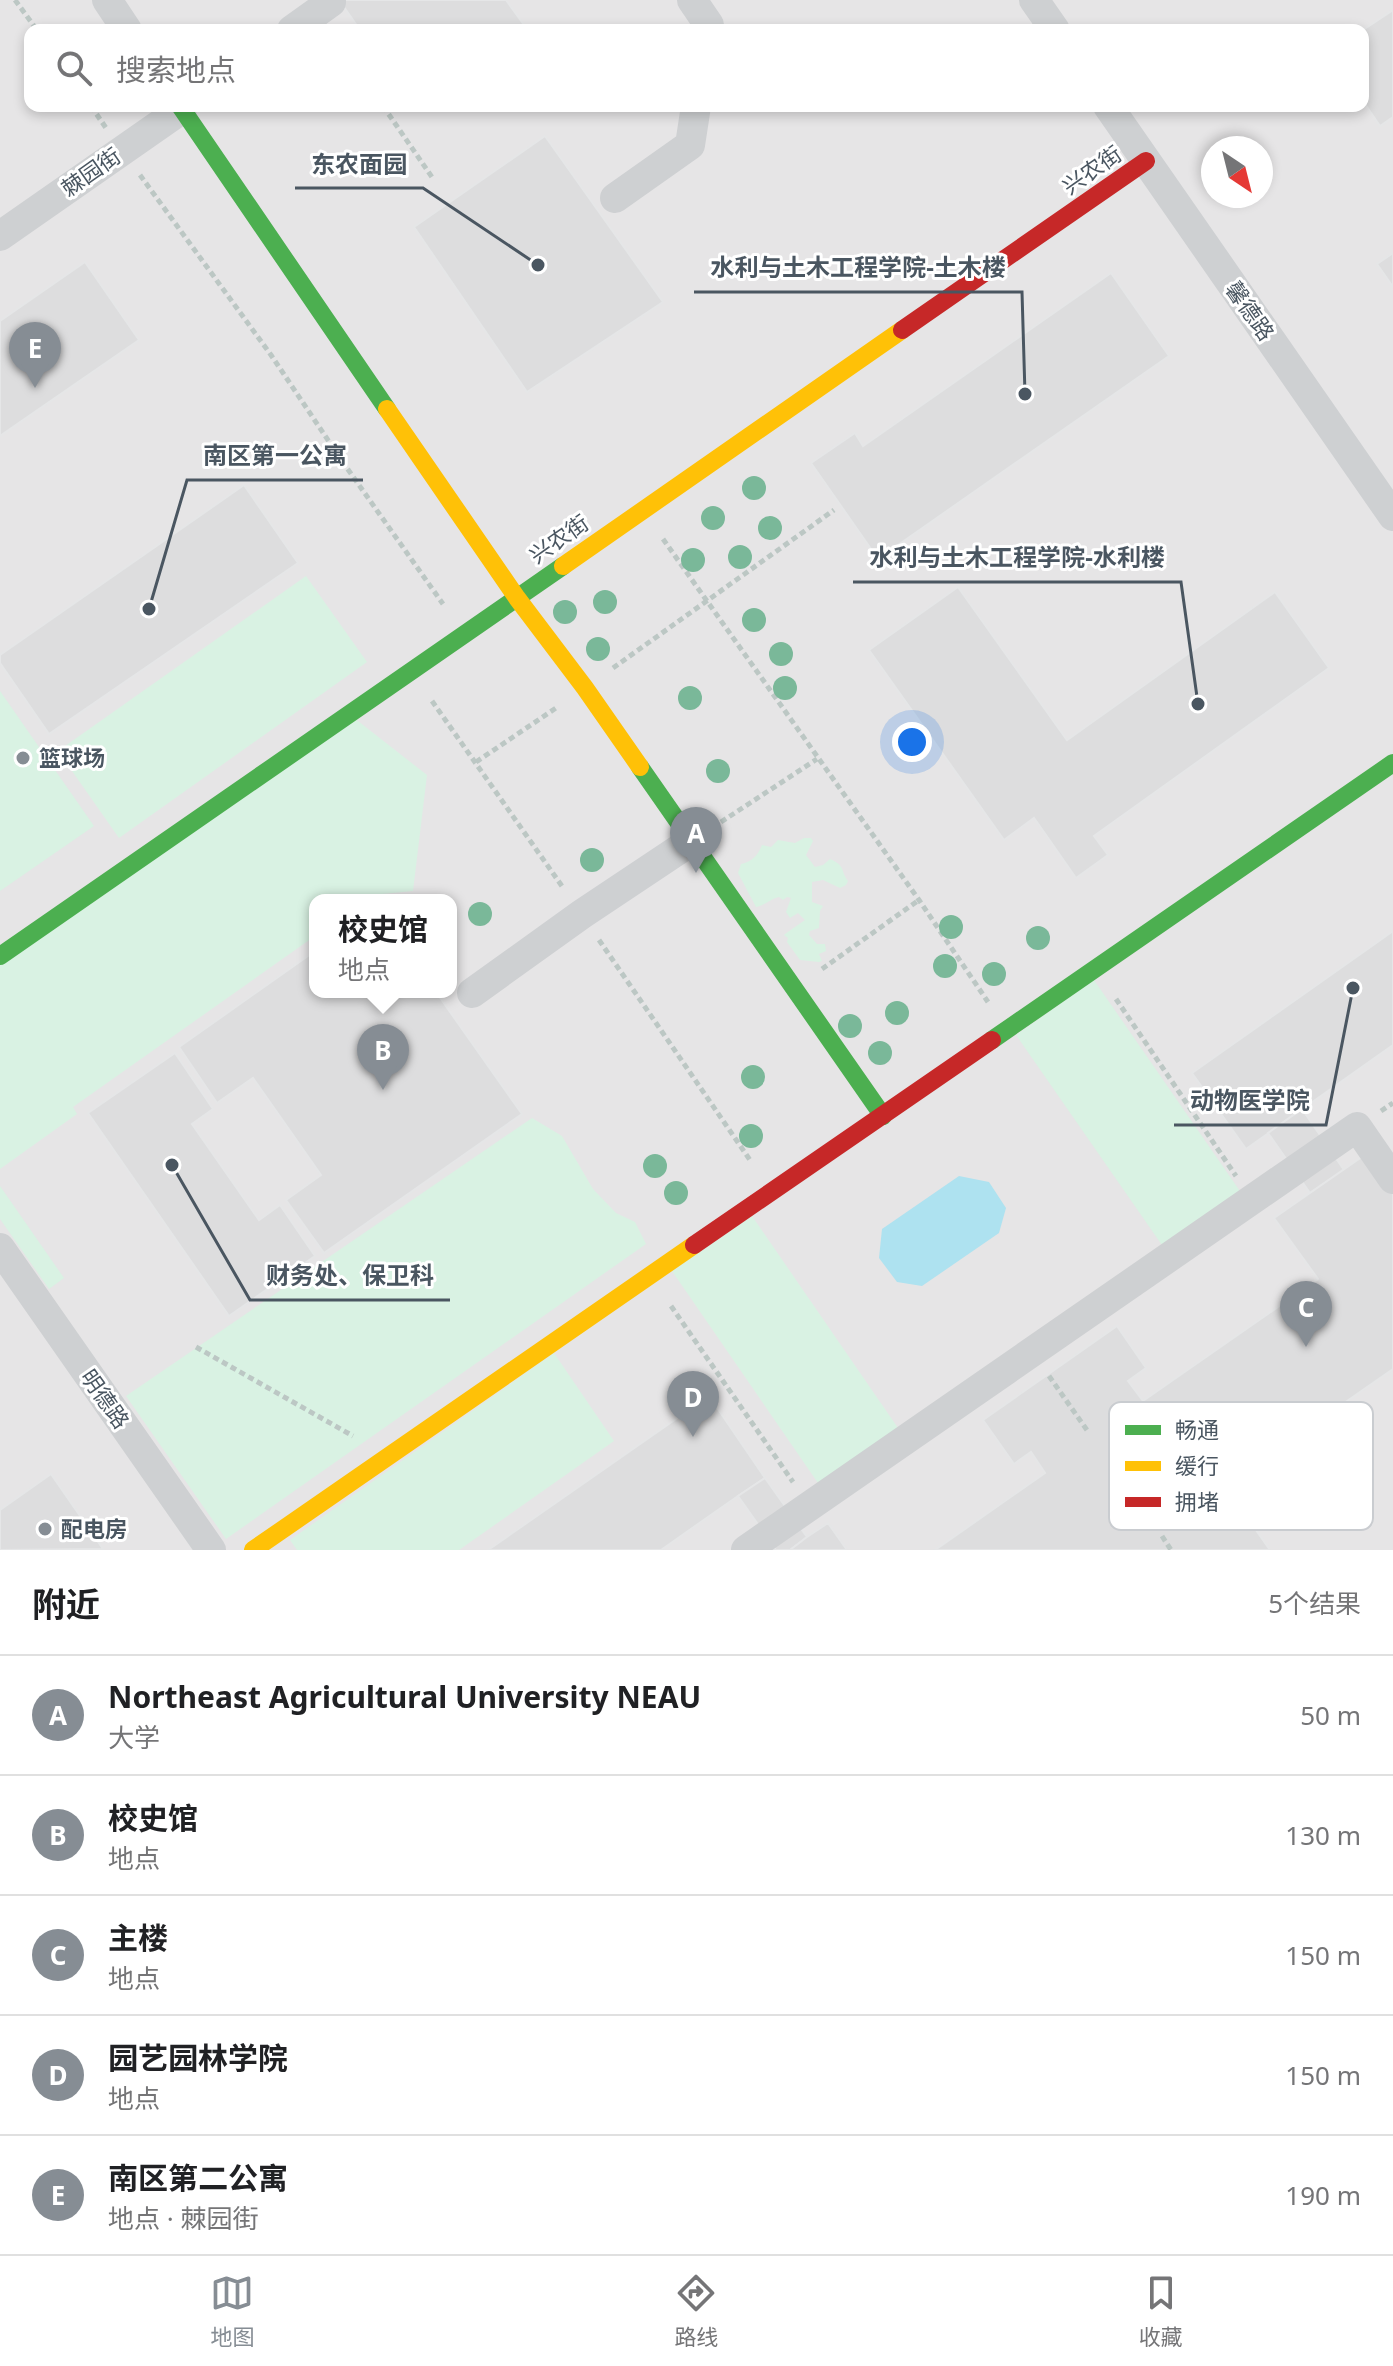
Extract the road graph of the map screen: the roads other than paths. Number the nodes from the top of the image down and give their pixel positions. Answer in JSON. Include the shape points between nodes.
{"nodes":[{"id":1,"x":107,"y":0,"type":"edge"},
{"id":2,"x":692,"y":0,"type":"edge"},
{"id":3,"x":1034,"y":0,"type":"edge"},
{"id":4,"x":331,"y":2,"type":"dead end"},
{"id":5,"x":123,"y":24,"type":"edge"},
{"id":6,"x":300,"y":24,"type":"edge"},
{"id":7,"x":708,"y":24,"type":"edge"},
{"id":8,"x":1051,"y":24,"type":"edge"},
{"id":9,"x":176,"y":112,"type":"edge"},
{"id":10,"x":186,"y":112,"type":"edge"},
{"id":11,"x":695,"y":112,"type":"edge"},
{"id":12,"x":1112,"y":112,"type":"edge"},
{"id":13,"x":1146,"y":161,"type":"junction"},
{"id":14,"x":615,"y":198,"type":"dead end"},
{"id":15,"x":0,"y":236,"type":"edge"},
{"id":16,"x":1393,"y":516,"type":"edge"},
{"id":17,"x":517,"y":598,"type":"junction"},
{"id":18,"x":1393,"y":763,"type":"edge"},
{"id":19,"x":690,"y":842,"type":"junction"},
{"id":20,"x":0,"y":956,"type":"edge"},
{"id":21,"x":472,"y":993,"type":"dead end"},
{"id":22,"x":883,"y":1116,"type":"junction"},
{"id":23,"x":1393,"y":1179,"type":"edge"},
{"id":24,"x":0,"y":1248,"type":"edge"},
{"id":25,"x":211,"y":1550,"type":"edge"},
{"id":26,"x":253,"y":1550,"type":"edge"},
{"id":27,"x":746,"y":1550,"type":"edge"}],
"edges":[{"from":1,"to":5,"type":"street"},
{"from":2,"to":7,"type":"street"},
{"from":3,"to":8,"type":"street"},
{"from":4,"to":6,"type":"street"},
{"from":9,"to":15,"type":"street","name":"棘园街"},
{"from":10,"to":17,"type":"street"},
{"from":11,"to":14,"type":"street","via":[[690,145]]},
{"from":12,"to":13,"type":"street","name":"馨德路"},
{"from":13,"to":16,"type":"street","name":"馨德路"},
{"from":13,"to":17,"type":"street","name":"兴农街"},
{"from":17,"to":19,"type":"street"},
{"from":17,"to":20,"type":"street","name":"兴农街"},
{"from":18,"to":22,"type":"street"},
{"from":19,"to":21,"type":"street"},
{"from":19,"to":22,"type":"street"},
{"from":22,"to":26,"type":"street"},
{"from":23,"to":27,"type":"street","via":[[1357,1127]]},
{"from":24,"to":25,"type":"street","name":"明德路"}]}
